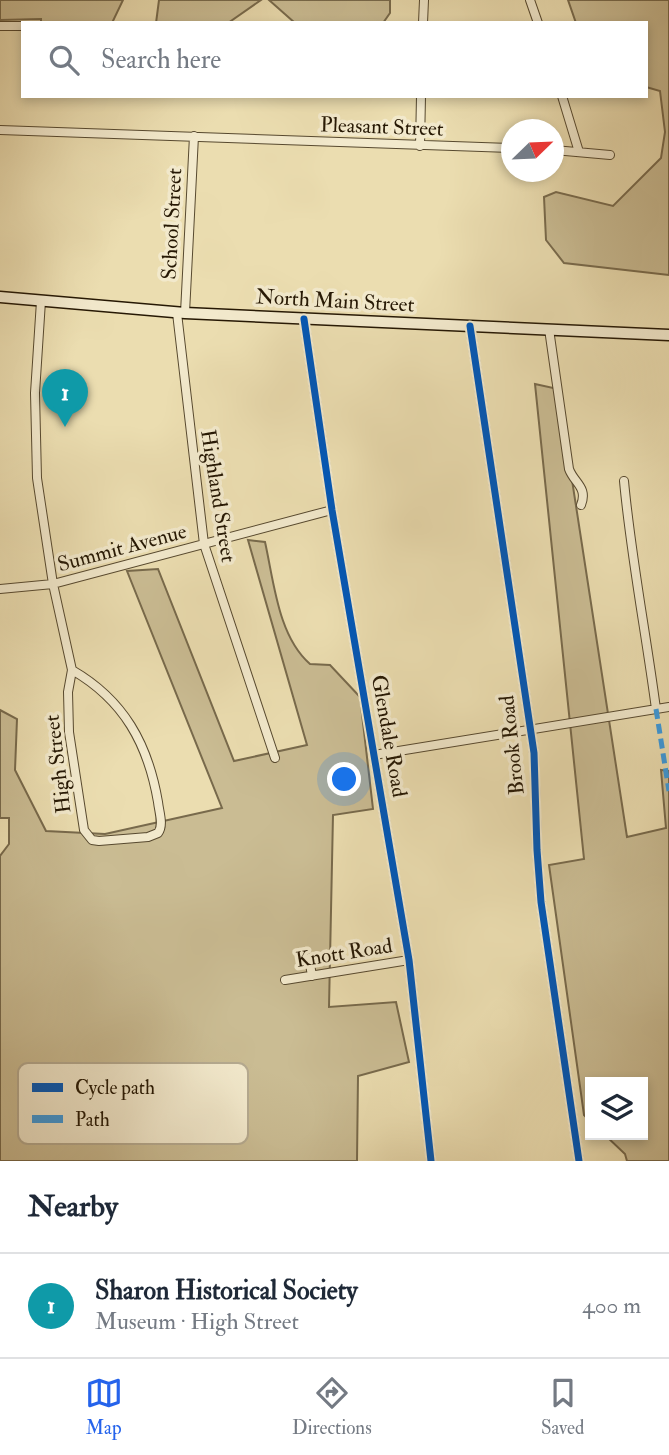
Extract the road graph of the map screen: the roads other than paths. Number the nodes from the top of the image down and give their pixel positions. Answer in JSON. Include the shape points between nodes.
{"nodes":[{"id":1,"x":424,"y":0,"type":"edge"},
{"id":2,"x":530,"y":0,"type":"edge"},
{"id":3,"x":423,"y":21,"type":"edge"},
{"id":4,"x":537,"y":21,"type":"edge"},
{"id":5,"x":0,"y":26,"type":"edge"},
{"id":6,"x":21,"y":26,"type":"dead end"},
{"id":7,"x":421,"y":98,"type":"edge"},
{"id":8,"x":563,"y":98,"type":"edge"},
{"id":9,"x":0,"y":130,"type":"edge"},
{"id":10,"x":194,"y":136,"type":"junction"},
{"id":11,"x":420,"y":146,"type":"junction"},
{"id":12,"x":501,"y":148,"type":"edge"},
{"id":13,"x":564,"y":151,"type":"edge"},
{"id":14,"x":579,"y":152,"type":"junction"},
{"id":15,"x":610,"y":155,"type":"dead end"},
{"id":16,"x":0,"y":297,"type":"edge"},
{"id":17,"x":41,"y":301,"type":"junction"},
{"id":18,"x":181,"y":313,"type":"junction"},
{"id":19,"x":304,"y":319,"type":"junction"},
{"id":20,"x":470,"y":326,"type":"junction"},
{"id":21,"x":549,"y":329,"type":"junction"},
{"id":22,"x":669,"y":335,"type":"edge"},
{"id":23,"x":624,"y":481,"type":"dead end"},
{"id":24,"x":581,"y":505,"type":"dead end"},
{"id":25,"x":332,"y":510,"type":"junction"},
{"id":26,"x":204,"y":544,"type":"junction"},
{"id":27,"x":52,"y":584,"type":"junction"},
{"id":28,"x":0,"y":589,"type":"edge"},
{"id":29,"x":72,"y":670,"type":"junction"},
{"id":30,"x":669,"y":707,"type":"edge"},
{"id":31,"x":656,"y":709,"type":"junction"},
{"id":32,"x":530,"y":729,"type":"junction"},
{"id":33,"x":374,"y":755,"type":"junction"},
{"id":34,"x":275,"y":758,"type":"dead end"},
{"id":35,"x":309,"y":958,"type":"dead end"},
{"id":36,"x":409,"y":960,"type":"junction"},
{"id":37,"x":312,"y":976,"type":"junction"},
{"id":38,"x":285,"y":980,"type":"dead end"},
{"id":39,"x":431,"y":1161,"type":"edge"},
{"id":40,"x":579,"y":1161,"type":"edge"}],
"edges":[{"from":1,"to":3,"type":"street"},
{"from":2,"to":4,"type":"street"},
{"from":5,"to":6,"type":"street"},
{"from":7,"to":11,"type":"street"},
{"from":8,"to":14,"type":"street"},
{"from":9,"to":10,"type":"street","name":"Pleasant Street"},
{"from":10,"to":11,"type":"street","name":"Pleasant Street"},
{"from":10,"to":18,"type":"street","name":"School Street"},
{"from":11,"to":12,"type":"street","name":"Pleasant Street"},
{"from":13,"to":14,"type":"street"},
{"from":14,"to":15,"type":"street"},
{"from":16,"to":17,"type":"main road","name":"North Main Street"},
{"from":17,"to":18,"type":"main road","name":"North Main Street"},
{"from":17,"to":27,"type":"street","name":"High Street","via":[[35,446]]},
{"from":18,"to":19,"type":"main road","name":"North Main Street"},
{"from":18,"to":26,"type":"street","name":"Highland Street"},
{"from":19,"to":20,"type":"main road","name":"North Main Street"},
{"from":19,"to":25,"type":"street","name":"Glendale Road"},
{"from":20,"to":21,"type":"main road","name":"North Main Street"},
{"from":20,"to":32,"type":"street","name":"Brook Road"},
{"from":21,"to":22,"type":"main road","name":"North Main Street"},
{"from":21,"to":24,"type":"street","via":[[569,469],[583,491]]},
{"from":23,"to":31,"type":"street"},
{"from":25,"to":26,"type":"street","name":"Summit Avenue"},
{"from":25,"to":33,"type":"street","name":"Glendale Road"},
{"from":26,"to":27,"type":"street","name":"Summit Avenue"},
{"from":26,"to":34,"type":"street","name":"Highland Street"},
{"from":27,"to":28,"type":"street","name":"Summit Avenue"},
{"from":27,"to":29,"type":"street","name":"High Street"},
{"from":29,"to":29,"type":"street","name":"High Street","via":[[107,696],[130,722],[156,793],[161,830],[155,835],[99,841],[85,834],[69,742]]},
{"from":30,"to":31,"type":"street"},
{"from":31,"to":32,"type":"street"},
{"from":32,"to":33,"type":"street"},
{"from":32,"to":40,"type":"street","name":"Brook Road","via":[[541,902]]},
{"from":33,"to":36,"type":"street","name":"Glendale Road"},
{"from":35,"to":37,"type":"street"},
{"from":36,"to":37,"type":"street","name":"Knott Road"},
{"from":36,"to":39,"type":"street","name":"Glendale Road"},
{"from":37,"to":38,"type":"street","name":"Knott Road"}]}
